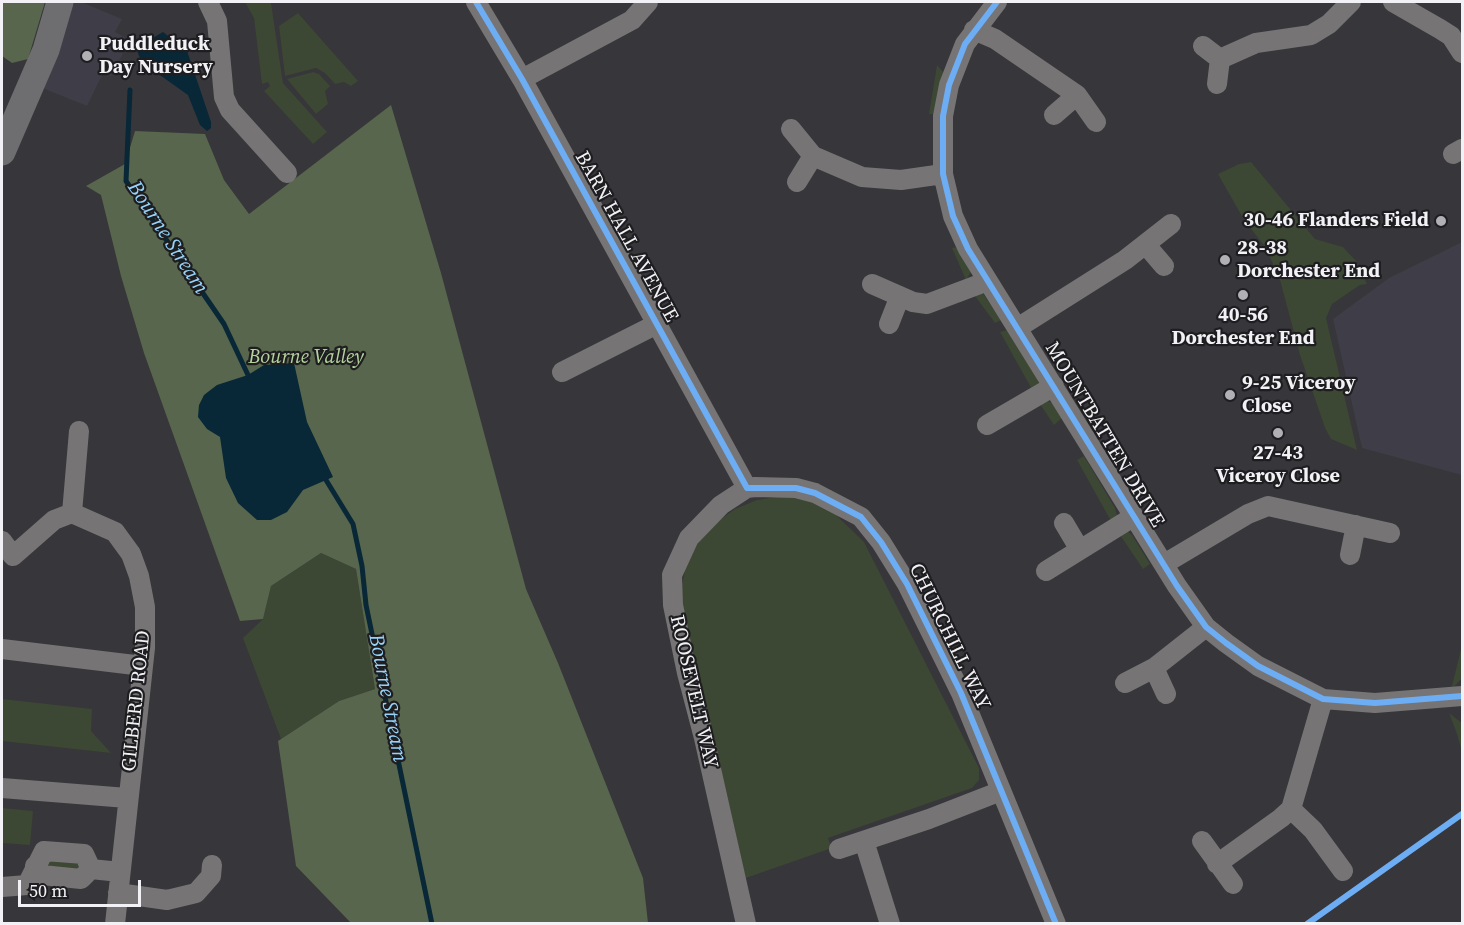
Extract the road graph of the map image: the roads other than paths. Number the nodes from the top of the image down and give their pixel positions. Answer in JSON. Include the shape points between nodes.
{"nodes":[{"id":1,"x":60,"y":2,"type":"edge"},
{"id":2,"x":208,"y":2,"type":"edge"},
{"id":3,"x":476,"y":2,"type":"edge"},
{"id":4,"x":648,"y":2,"type":"edge"},
{"id":5,"x":997,"y":2,"type":"edge"},
{"id":6,"x":1351,"y":2,"type":"edge"},
{"id":7,"x":1393,"y":2,"type":"edge"},
{"id":8,"x":974,"y":30,"type":"junction"},
{"id":9,"x":1203,"y":46,"type":"dead end"},
{"id":10,"x":1462,"y":53,"type":"edge"},
{"id":11,"x":1220,"y":59,"type":"junction"},
{"id":12,"x":522,"y":79,"type":"junction"},
{"id":13,"x":1217,"y":84,"type":"dead end"},
{"id":14,"x":1077,"y":95,"type":"junction"},
{"id":15,"x":1054,"y":115,"type":"dead end"},
{"id":16,"x":1096,"y":122,"type":"dead end"},
{"id":17,"x":791,"y":129,"type":"dead end"},
{"id":18,"x":3,"y":145,"type":"edge"},
{"id":19,"x":813,"y":156,"type":"junction"},
{"id":20,"x":287,"y":173,"type":"dead end"},
{"id":21,"x":943,"y":174,"type":"junction"},
{"id":22,"x":797,"y":182,"type":"dead end"},
{"id":23,"x":1171,"y":224,"type":"dead end"},
{"id":24,"x":1146,"y":245,"type":"junction"},
{"id":25,"x":1164,"y":267,"type":"dead end"},
{"id":26,"x":988,"y":281,"type":"junction"},
{"id":27,"x":872,"y":284,"type":"dead end"},
{"id":28,"x":900,"y":296,"type":"junction"},
{"id":29,"x":889,"y":324,"type":"dead end"},
{"id":30,"x":655,"y":325,"type":"junction"},
{"id":31,"x":1019,"y":327,"type":"junction"},
{"id":32,"x":562,"y":372,"type":"dead end"},
{"id":33,"x":1054,"y":386,"type":"junction"},
{"id":34,"x":987,"y":425,"type":"dead end"},
{"id":35,"x":79,"y":431,"type":"dead end"},
{"id":36,"x":747,"y":488,"type":"junction"},
{"id":37,"x":72,"y":513,"type":"junction"},
{"id":38,"x":1133,"y":517,"type":"junction"},
{"id":39,"x":1064,"y":523,"type":"dead end"},
{"id":40,"x":1356,"y":525,"type":"junction"},
{"id":41,"x":1390,"y":533,"type":"dead end"},
{"id":42,"x":2,"y":542,"type":"edge"},
{"id":43,"x":1080,"y":550,"type":"junction"},
{"id":44,"x":1350,"y":555,"type":"dead end"},
{"id":45,"x":1164,"y":564,"type":"junction"},
{"id":46,"x":1046,"y":572,"type":"dead end"},
{"id":47,"x":1206,"y":627,"type":"junction"},
{"id":48,"x":2,"y":649,"type":"edge"},
{"id":49,"x":142,"y":666,"type":"junction"},
{"id":50,"x":1154,"y":668,"type":"junction"},
{"id":51,"x":1125,"y":683,"type":"dead end"},
{"id":52,"x":1166,"y":694,"type":"dead end"},
{"id":53,"x":1462,"y":696,"type":"edge"},
{"id":54,"x":1323,"y":699,"type":"junction"},
{"id":55,"x":2,"y":788,"type":"edge"},
{"id":56,"x":1001,"y":791,"type":"junction"},
{"id":57,"x":127,"y":798,"type":"junction"},
{"id":58,"x":1291,"y":809,"type":"junction"},
{"id":59,"x":864,"y":841,"type":"junction"},
{"id":60,"x":1202,"y":841,"type":"dead end"},
{"id":61,"x":839,"y":849,"type":"dead end"},
{"id":62,"x":1217,"y":864,"type":"junction"},
{"id":63,"x":212,"y":865,"type":"dead end"},
{"id":64,"x":1343,"y":871,"type":"dead end"},
{"id":65,"x":120,"y":872,"type":"junction"},
{"id":66,"x":1233,"y":884,"type":"dead end"},
{"id":67,"x":2,"y":887,"type":"edge"},
{"id":68,"x":118,"y":894,"type":"junction"},
{"id":69,"x":115,"y":924,"type":"edge"},
{"id":70,"x":746,"y":924,"type":"edge"},
{"id":71,"x":890,"y":924,"type":"edge"},
{"id":72,"x":1056,"y":924,"type":"edge"}],
"edges":[{"from":1,"to":18,"type":"street","via":[[46,50]]},
{"from":2,"to":20,"type":"street","via":[[217,21],[224,97],[230,110]]},
{"from":3,"to":12,"type":"street","name":"BARN HALL AVENUE"},
{"from":4,"to":12,"type":"street","via":[[632,20]]},
{"from":5,"to":8,"type":"street","name":"MOUNTBATTEN DRIVE"},
{"from":6,"to":11,"type":"street","via":[[1311,35],[1256,43]]},
{"from":7,"to":10,"type":"street","via":[[1450,36]]},
{"from":8,"to":14,"type":"street","via":[[995,39]]},
{"from":8,"to":21,"type":"street","name":"MOUNTBATTEN DRIVE","via":[[949,85],[943,116]]},
{"from":9,"to":11,"type":"street"},
{"from":11,"to":13,"type":"street"},
{"from":12,"to":30,"type":"street","name":"BARN HALL AVENUE"},
{"from":14,"to":15,"type":"street"},
{"from":14,"to":16,"type":"street"},
{"from":17,"to":19,"type":"street"},
{"from":19,"to":21,"type":"street","via":[[862,177],[901,180]]},
{"from":19,"to":22,"type":"street"},
{"from":21,"to":26,"type":"street","name":"MOUNTBATTEN DRIVE","via":[[953,216]]},
{"from":23,"to":24,"type":"street"},
{"from":24,"to":25,"type":"street"},
{"from":24,"to":31,"type":"street"},
{"from":26,"to":28,"type":"street","via":[[927,304]]},
{"from":26,"to":31,"type":"street","name":"MOUNTBATTEN DRIVE"},
{"from":27,"to":28,"type":"street"},
{"from":28,"to":29,"type":"street"},
{"from":30,"to":32,"type":"street"},
{"from":30,"to":36,"type":"street","name":"BARN HALL AVENUE"},
{"from":31,"to":33,"type":"street","name":"MOUNTBATTEN DRIVE"},
{"from":33,"to":34,"type":"street"},
{"from":33,"to":38,"type":"street","name":"MOUNTBATTEN DRIVE"},
{"from":35,"to":37,"type":"street"},
{"from":36,"to":56,"type":"street","name":"CHURCHILL WAY","via":[[796,488],[815,493],[861,517],[907,584],[961,693]]},
{"from":36,"to":70,"type":"street","name":"ROOSEVELT WAY","via":[[720,506],[689,538],[672,575],[673,605],[687,674]]},
{"from":37,"to":42,"type":"street","via":[[54,520],[13,556]]},
{"from":37,"to":49,"type":"street","name":"GILBERD ROAD","via":[[115,532],[131,554],[145,607]]},
{"from":38,"to":43,"type":"street"},
{"from":38,"to":45,"type":"street","name":"MOUNTBATTEN DRIVE"},
{"from":39,"to":43,"type":"street"},
{"from":40,"to":41,"type":"street"},
{"from":40,"to":44,"type":"street"},
{"from":40,"to":45,"type":"street","via":[[1288,509],[1261,507]]},
{"from":43,"to":46,"type":"street"},
{"from":45,"to":47,"type":"street","name":"MOUNTBATTEN DRIVE"},
{"from":47,"to":50,"type":"street"},
{"from":47,"to":54,"type":"street","name":"MOUNTBATTEN DRIVE","via":[[1258,666]]},
{"from":48,"to":49,"type":"street"},
{"from":49,"to":57,"type":"street","name":"GILBERD ROAD"},
{"from":50,"to":51,"type":"street"},
{"from":50,"to":52,"type":"street"},
{"from":53,"to":54,"type":"street","name":"MOUNTBATTEN DRIVE","via":[[1375,703]]},
{"from":54,"to":58,"type":"street"},
{"from":55,"to":57,"type":"street"},
{"from":56,"to":59,"type":"street"},
{"from":56,"to":72,"type":"street","name":"CHURCHILL WAY"},
{"from":57,"to":65,"type":"street","name":"GILBERD ROAD"},
{"from":58,"to":62,"type":"street"},
{"from":58,"to":64,"type":"street","via":[[1313,830]]},
{"from":59,"to":61,"type":"street"},
{"from":59,"to":71,"type":"street"},
{"from":60,"to":62,"type":"street"},
{"from":62,"to":66,"type":"street"},
{"from":63,"to":68,"type":"street","via":[[211,876],[196,893],[167,900]]},
{"from":65,"to":67,"type":"street","via":[[92,869],[84,854],[44,851],[27,885]]},
{"from":65,"to":68,"type":"street","name":"GILBERD ROAD"},
{"from":68,"to":69,"type":"street","name":"GILBERD ROAD"}]}
